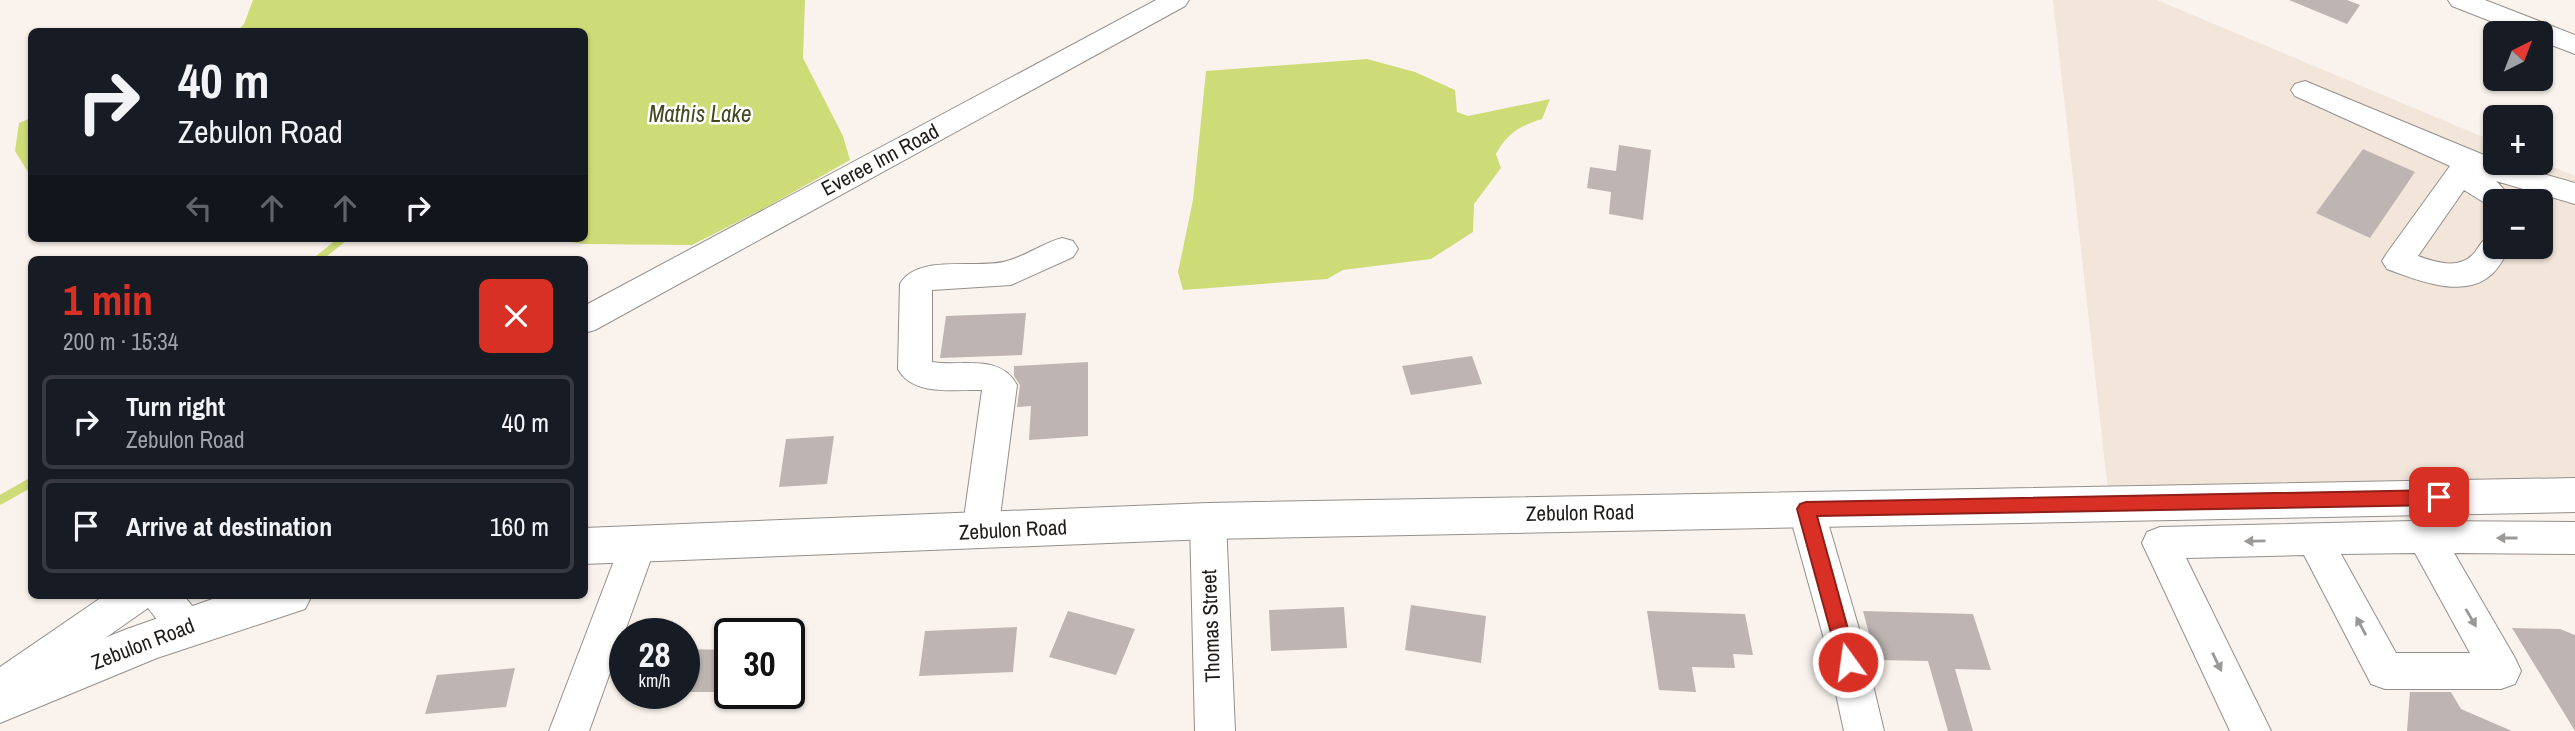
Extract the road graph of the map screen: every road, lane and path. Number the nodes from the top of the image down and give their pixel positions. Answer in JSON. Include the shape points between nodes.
{"nodes":[{"id":1,"x":1176,"y":0,"type":"edge"},
{"id":2,"x":2461,"y":0,"type":"edge"},
{"id":3,"x":2575,"y":45,"type":"edge"},
{"id":4,"x":2305,"y":90,"type":"dead end"},
{"id":5,"x":2464,"y":170,"type":"junction"},
{"id":6,"x":2486,"y":189,"type":"edge"},
{"id":7,"x":2575,"y":194,"type":"edge"},
{"id":8,"x":1062,"y":249,"type":"dead end"},
{"id":9,"x":2486,"y":259,"type":"edge"},
{"id":10,"x":588,"y":318,"type":"edge"},
{"id":11,"x":2575,"y":495,"type":"edge"},
{"id":12,"x":2140,"y":503,"type":"junction"},
{"id":13,"x":1806,"y":509,"type":"junction"},
{"id":14,"x":1208,"y":521,"type":"junction"},
{"id":15,"x":980,"y":532,"type":"junction"},
{"id":16,"x":2425,"y":537,"type":"junction"},
{"id":17,"x":2575,"y":538,"type":"edge"},
{"id":18,"x":2315,"y":541,"type":"junction"},
{"id":19,"x":2160,"y":542,"type":"junction"},
{"id":20,"x":638,"y":545,"type":"junction"},
{"id":21,"x":588,"y":546,"type":"edge"},
{"id":22,"x":130,"y":599,"type":"edge"},
{"id":23,"x":261,"y":599,"type":"edge"},
{"id":24,"x":173,"y":611,"type":"edge"},
{"id":25,"x":0,"y":689,"type":"edge"},
{"id":26,"x":0,"y":702,"type":"edge"},
{"id":27,"x":569,"y":731,"type":"edge"},
{"id":28,"x":1215,"y":731,"type":"edge"},
{"id":29,"x":1864,"y":731,"type":"edge"},
{"id":30,"x":2251,"y":731,"type":"edge"}],
"edges":[{"from":1,"to":10,"type":"street","name":"Everee Inn Road"},
{"from":2,"to":3,"type":"street"},
{"from":4,"to":5,"type":"street"},
{"from":5,"to":6,"type":"street"},
{"from":5,"to":7,"type":"street"},
{"from":5,"to":9,"type":"street","via":[[2398,261],[2459,276],[2480,267]]},
{"from":8,"to":15,"type":"street","via":[[1011,273],[928,278],[916,284],[915,369],[930,376],[989,377],[1000,384]]},
{"from":11,"to":12,"type":"main road","name":"Zebulon Road"},
{"from":12,"to":13,"type":"main road","name":"Zebulon Road"},
{"from":12,"to":19,"type":"street"},
{"from":13,"to":14,"type":"main road","name":"Zebulon Road"},
{"from":13,"to":29,"type":"street"},
{"from":14,"to":15,"type":"main road","name":"Zebulon Road"},
{"from":14,"to":28,"type":"street","name":"Thomas Street"},
{"from":15,"to":20,"type":"main road","name":"Zebulon Road"},
{"from":17,"to":16,"type":"street","one_way":true},
{"from":16,"to":18,"type":"street"},
{"from":16,"to":18,"type":"street","one_way":true,"via":[[2501,671],[2385,671]]},
{"from":18,"to":19,"type":"street","one_way":true},
{"from":19,"to":30,"type":"street","one_way":true},
{"from":20,"to":21,"type":"main road","name":"Zebulon Road"},
{"from":20,"to":27,"type":"street"},
{"from":22,"to":25,"type":"street"},
{"from":23,"to":24,"type":"main road","name":"Zebulon Road"},
{"from":24,"to":26,"type":"main road","name":"Zebulon Road","via":[[64,674]]}]}
